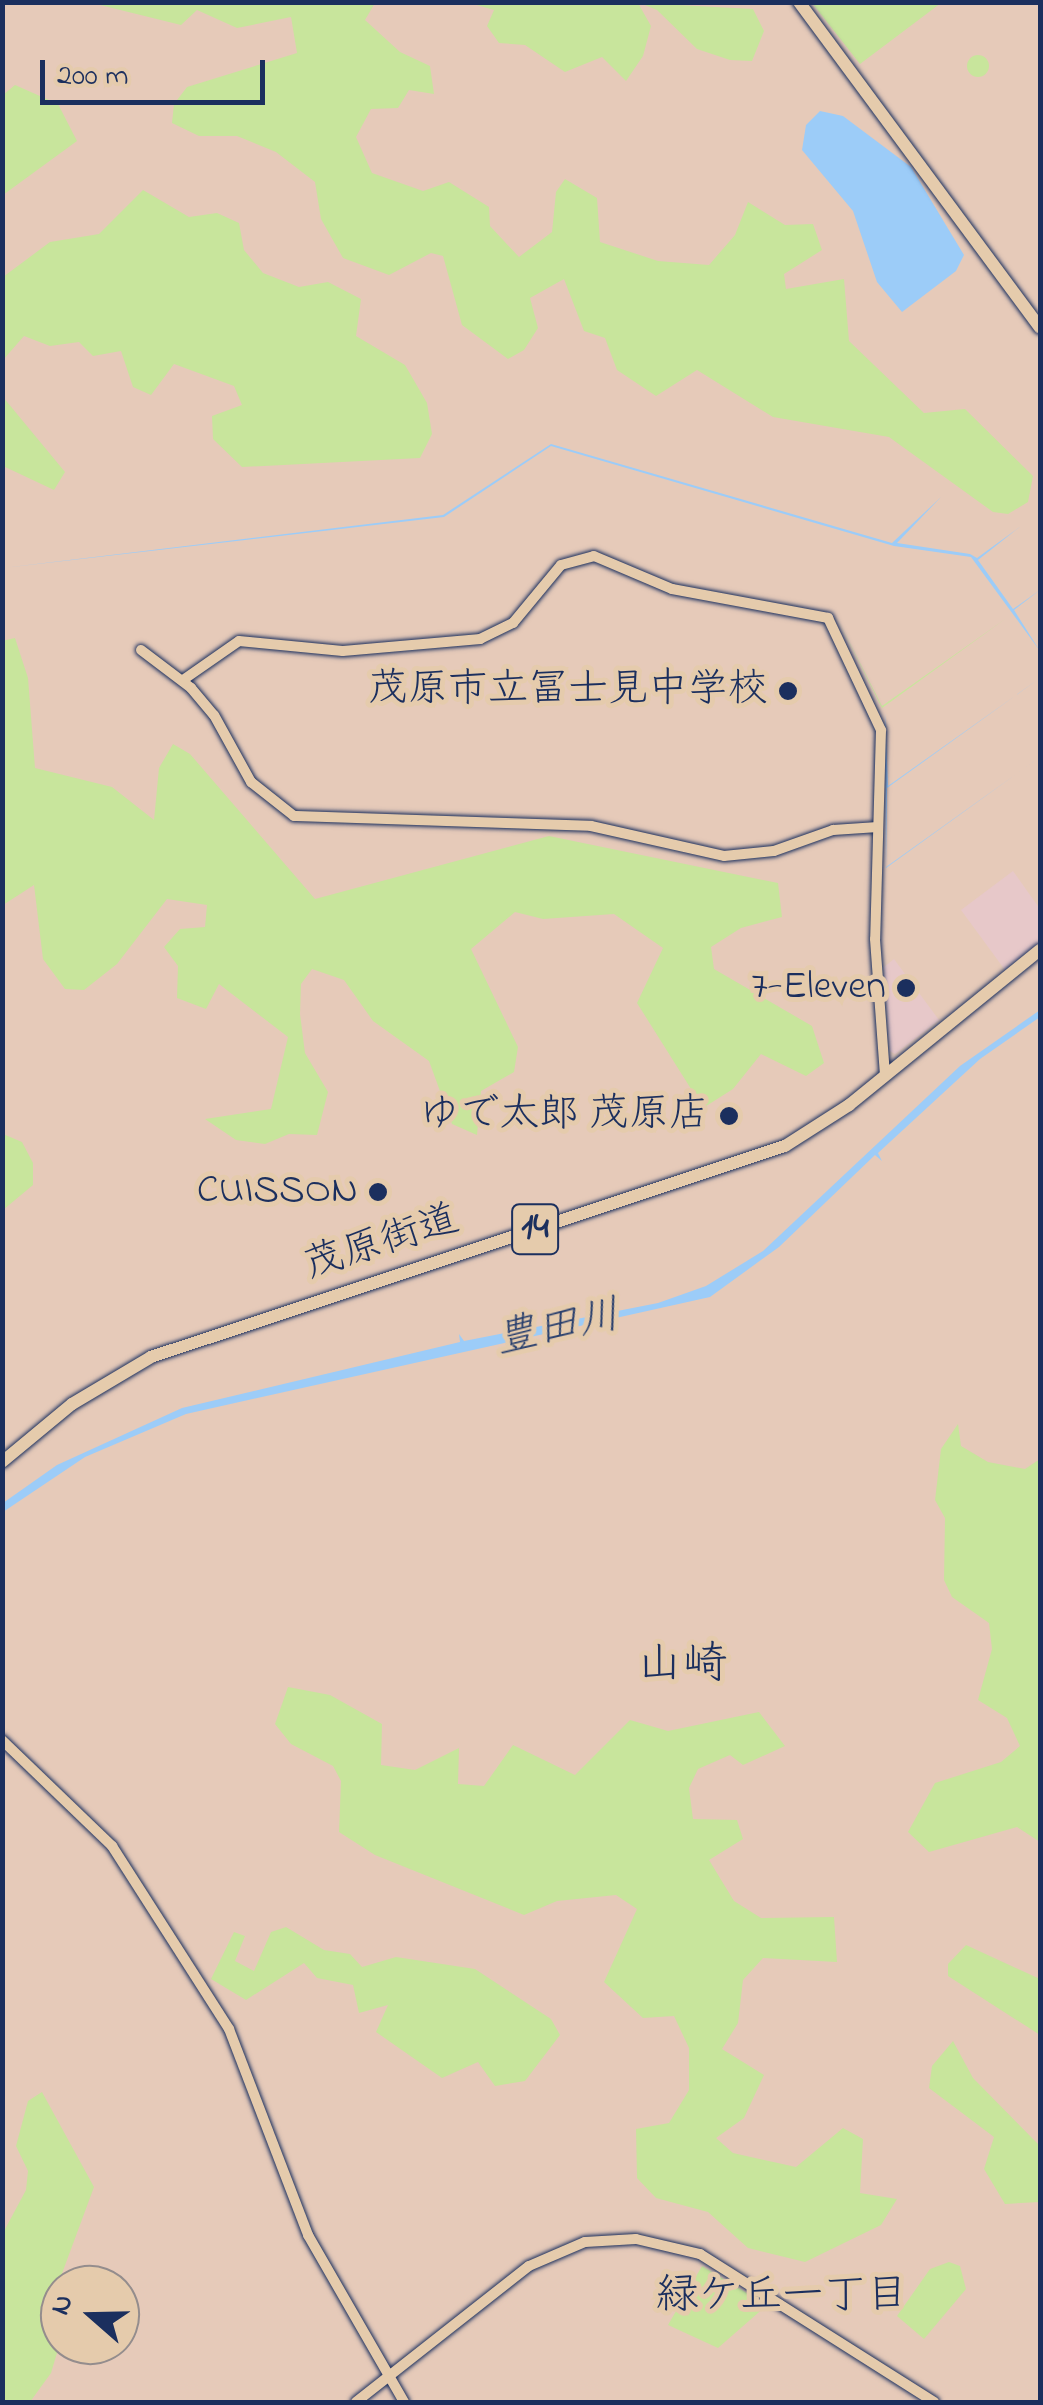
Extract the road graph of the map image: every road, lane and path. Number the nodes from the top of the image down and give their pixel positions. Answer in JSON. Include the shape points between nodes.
{"nodes":[{"id":1,"x":799,"y":2,"type":"edge"},
{"id":2,"x":1040,"y":328,"type":"edge"},
{"id":3,"x":141,"y":650,"type":"dead end"},
{"id":4,"x":183,"y":680,"type":"junction"},
{"id":5,"x":878,"y":827,"type":"junction"},
{"id":6,"x":1040,"y":950,"type":"edge"},
{"id":7,"x":885,"y":1074,"type":"junction"},
{"id":8,"x":2,"y":1462,"type":"edge"},
{"id":9,"x":2,"y":1740,"type":"edge"},
{"id":10,"x":388,"y":2374,"type":"junction"},
{"id":11,"x":356,"y":2402,"type":"edge"},
{"id":12,"x":404,"y":2402,"type":"edge"},
{"id":13,"x":934,"y":2402,"type":"edge"}],
"edges":[{"from":1,"to":2,"type":"main road"},
{"from":3,"to":4,"type":"street","via":[[164,674]]},
{"from":4,"to":5,"type":"street","via":[[214,714],[251,782],[294,816],[592,826],[724,856],[774,851],[832,830]]},
{"from":4,"to":5,"type":"street","via":[[239,641],[343,652],[480,639],[513,622],[561,565],[594,556],[672,590],[828,618],[877,715]]},
{"from":5,"to":7,"type":"street","via":[[875,951]]},
{"from":6,"to":7,"type":"main road","name":"茂原街道","number":"14"},
{"from":7,"to":8,"type":"main road","name":"茂原街道","number":"14","via":[[819,1127],[753,1160],[151,1358],[72,1404]]},
{"from":9,"to":10,"type":"street","via":[[112,1846],[229,2029],[308,2235]]},
{"from":10,"to":11,"type":"street"},
{"from":10,"to":12,"type":"street"},
{"from":10,"to":13,"type":"street","via":[[529,2266],[585,2242],[636,2239],[700,2254]]}]}
